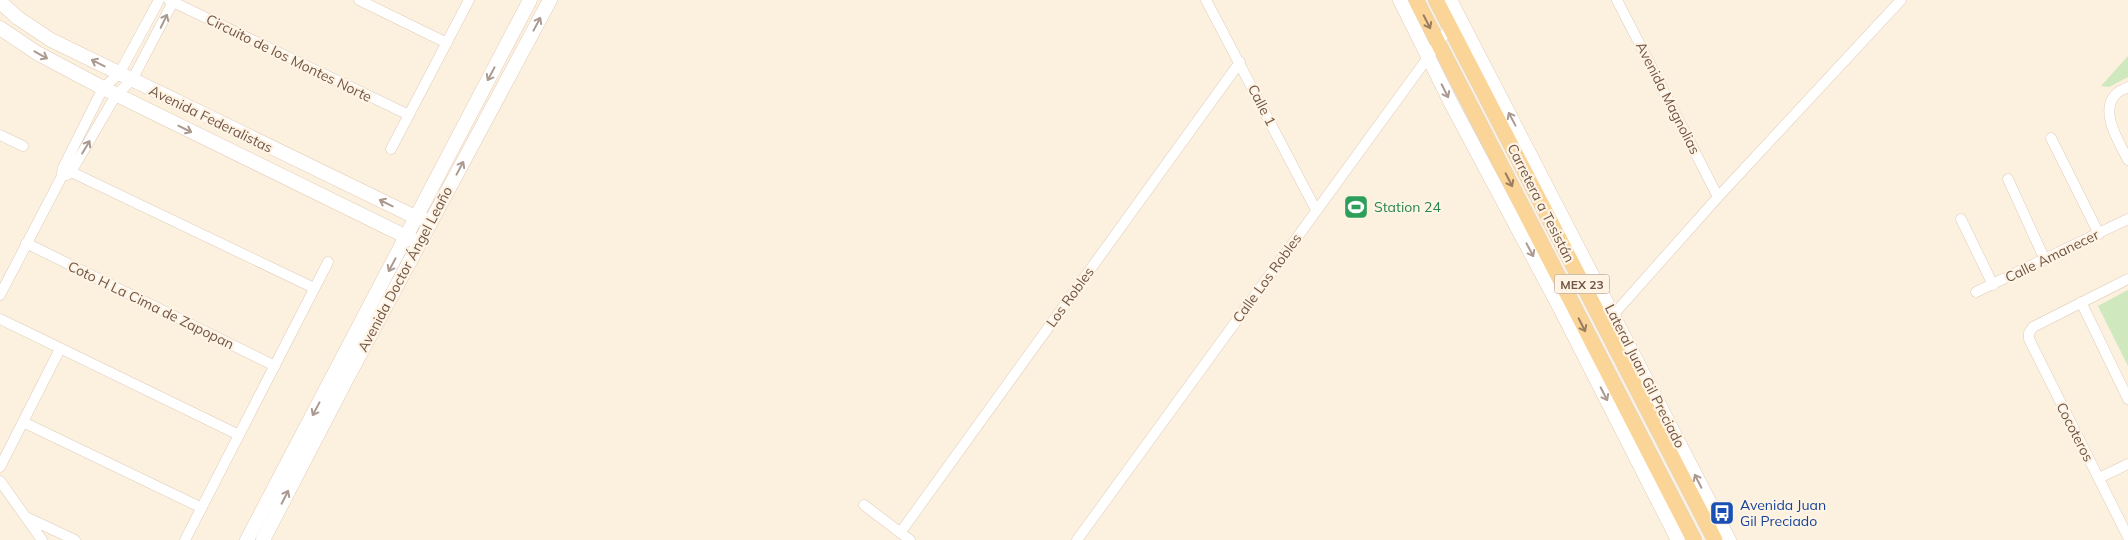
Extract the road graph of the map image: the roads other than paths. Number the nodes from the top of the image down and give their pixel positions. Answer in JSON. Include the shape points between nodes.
{"nodes":[{"id":1,"x":159,"y":0,"type":"edge"},
{"id":2,"x":359,"y":0,"type":"edge"},
{"id":3,"x":469,"y":0,"type":"edge"},
{"id":4,"x":530,"y":0,"type":"edge"},
{"id":5,"x":550,"y":0,"type":"edge"},
{"id":6,"x":1206,"y":0,"type":"edge"},
{"id":7,"x":1400,"y":0,"type":"edge"},
{"id":8,"x":1416,"y":0,"type":"edge"},
{"id":9,"x":1436,"y":0,"type":"edge"},
{"id":10,"x":1450,"y":0,"type":"edge"},
{"id":11,"x":1617,"y":0,"type":"edge"},
{"id":12,"x":1902,"y":0,"type":"edge"},
{"id":13,"x":171,"y":1,"type":"edge"},
{"id":14,"x":0,"y":2,"type":"edge"},
{"id":15,"x":1454,"y":22,"type":"junction"},
{"id":16,"x":0,"y":28,"type":"edge"},
{"id":17,"x":137,"y":42,"type":"junction"},
{"id":18,"x":447,"y":43,"type":"junction"},
{"id":19,"x":1438,"y":43,"type":"junction"},
{"id":20,"x":150,"y":48,"type":"junction"},
{"id":21,"x":1428,"y":58,"type":"junction"},
{"id":22,"x":1240,"y":62,"type":"junction"},
{"id":23,"x":119,"y":74,"type":"junction"},
{"id":24,"x":132,"y":80,"type":"junction"},
{"id":25,"x":2128,"y":87,"type":"edge"},
{"id":26,"x":104,"y":88,"type":"junction"},
{"id":27,"x":116,"y":95,"type":"junction"},
{"id":28,"x":478,"y":99,"type":"junction"},
{"id":29,"x":492,"y":107,"type":"junction"},
{"id":30,"x":409,"y":115,"type":"junction"},
{"id":31,"x":0,"y":135,"type":"edge"},
{"id":32,"x":2051,"y":138,"type":"dead end"},
{"id":33,"x":23,"y":146,"type":"dead end"},
{"id":34,"x":391,"y":149,"type":"dead end"},
{"id":35,"x":2128,"y":160,"type":"edge"},
{"id":36,"x":65,"y":172,"type":"junction"},
{"id":37,"x":2008,"y":179,"type":"dead end"},
{"id":38,"x":1718,"y":197,"type":"junction"},
{"id":39,"x":1316,"y":210,"type":"junction"},
{"id":40,"x":416,"y":218,"type":"junction"},
{"id":41,"x":1962,"y":219,"type":"dead end"},
{"id":42,"x":2128,"y":219,"type":"edge"},
{"id":43,"x":1514,"y":220,"type":"junction"},
{"id":44,"x":431,"y":222,"type":"junction"},
{"id":45,"x":1534,"y":228,"type":"junction"},
{"id":46,"x":2099,"y":234,"type":"junction"},
{"id":47,"x":406,"y":237,"type":"junction"},
{"id":48,"x":26,"y":243,"type":"junction"},
{"id":49,"x":419,"y":244,"type":"junction"},
{"id":50,"x":2045,"y":260,"type":"junction"},
{"id":51,"x":328,"y":262,"type":"dead end"},
{"id":52,"x":1559,"y":279,"type":"junction"},
{"id":53,"x":2128,"y":279,"type":"edge"},
{"id":54,"x":1993,"y":285,"type":"junction"},
{"id":55,"x":314,"y":288,"type":"junction"},
{"id":56,"x":1976,"y":292,"type":"dead end"},
{"id":57,"x":0,"y":295,"type":"edge"},
{"id":58,"x":2081,"y":302,"type":"junction"},
{"id":59,"x":1559,"y":306,"type":"junction"},
{"id":60,"x":1613,"y":315,"type":"junction"},
{"id":61,"x":0,"y":319,"type":"edge"},
{"id":62,"x":60,"y":349,"type":"junction"},
{"id":63,"x":275,"y":366,"type":"junction"},
{"id":64,"x":2128,"y":399,"type":"edge"},
{"id":65,"x":23,"y":422,"type":"junction"},
{"id":66,"x":239,"y":435,"type":"junction"},
{"id":67,"x":2128,"y":464,"type":"edge"},
{"id":68,"x":0,"y":467,"type":"edge"},
{"id":69,"x":2099,"y":478,"type":"junction"},
{"id":70,"x":0,"y":481,"type":"edge"},
{"id":71,"x":864,"y":506,"type":"dead end"},
{"id":72,"x":202,"y":508,"type":"junction"},
{"id":73,"x":26,"y":517,"type":"junction"},
{"id":74,"x":900,"y":533,"type":"junction"},
{"id":75,"x":2128,"y":537,"type":"edge"},
{"id":76,"x":42,"y":540,"type":"edge"},
{"id":77,"x":75,"y":540,"type":"edge"},
{"id":78,"x":186,"y":540,"type":"edge"},
{"id":79,"x":247,"y":540,"type":"edge"},
{"id":80,"x":263,"y":540,"type":"edge"},
{"id":81,"x":910,"y":540,"type":"edge"},
{"id":82,"x":1077,"y":540,"type":"edge"},
{"id":83,"x":1678,"y":540,"type":"edge"},
{"id":84,"x":1694,"y":540,"type":"edge"},
{"id":85,"x":1715,"y":540,"type":"edge"},
{"id":86,"x":1729,"y":540,"type":"edge"}],
"edges":[{"from":1,"to":17,"type":"street"},
{"from":2,"to":18,"type":"street"},
{"from":3,"to":18,"type":"street"},
{"from":4,"to":28,"type":"street","name":"Avenida Doctor Ángel Leaño","one_way":true},
{"from":29,"to":5,"type":"street","name":"Avenida Doctor Ángel Leaño","one_way":true},
{"from":6,"to":22,"type":"street","name":"Calle 1"},
{"from":7,"to":21,"type":"street"},
{"from":8,"to":19,"type":"main road","name":"Carretera a Tesistán","number":"MEX 23","one_way":true},
{"from":9,"to":15,"type":"main road","name":"Carretera a Tesistán","number":"MEX 23"},
{"from":10,"to":15,"type":"street","name":"Lateral Juan Gil Preciado"},
{"from":11,"to":38,"type":"street","name":"Avenida Magnolias"},
{"from":12,"to":38,"type":"street"},
{"from":20,"to":13,"type":"street","one_way":true},
{"from":13,"to":30,"type":"street","name":"Circuito de los Montes Norte"},
{"from":23,"to":14,"type":"street","name":"Avenida Federalistas","one_way":true,"via":[[51,40]]},
{"from":15,"to":19,"type":"street","name":"Calle Los Robles"},
{"from":60,"to":15,"type":"street","name":"Lateral Juan Gil Preciado","one_way":true},
{"from":15,"to":85,"type":"main road","name":"Carretera a Tesistán","number":"MEX 23"},
{"from":16,"to":26,"type":"street","name":"Avenida Federalistas","one_way":true,"via":[[37,53]]},
{"from":17,"to":20,"type":"street"},
{"from":17,"to":23,"type":"street"},
{"from":18,"to":30,"type":"street"},
{"from":19,"to":21,"type":"street","name":"Calle Los Robles"},
{"from":19,"to":45,"type":"main road","name":"Carretera a Tesistán","number":"MEX 23","one_way":true},
{"from":20,"to":24,"type":"street"},
{"from":21,"to":39,"type":"street","name":"Calle Los Robles"},
{"from":21,"to":43,"type":"street","one_way":true},
{"from":22,"to":39,"type":"street","name":"Calle 1"},
{"from":22,"to":74,"type":"street","name":"Los Robles"},
{"from":23,"to":24,"type":"street","name":"Avenida Federalistas"},
{"from":23,"to":26,"type":"street"},
{"from":24,"to":27,"type":"street"},
{"from":40,"to":24,"type":"street","name":"Avenida Federalistas","one_way":true},
{"from":25,"to":35,"type":"street","via":[[2117,93],[2110,105],[2109,117]]},
{"from":26,"to":27,"type":"street","name":"Avenida Federalistas"},
{"from":26,"to":36,"type":"street"},
{"from":36,"to":27,"type":"street","one_way":true},
{"from":27,"to":47,"type":"street","name":"Avenida Federalistas","one_way":true},
{"from":28,"to":29,"type":"street"},
{"from":28,"to":40,"type":"street","name":"Avenida Doctor Ángel Leaño"},
{"from":44,"to":29,"type":"street","name":"Avenida Doctor Ángel Leaño","one_way":true},
{"from":30,"to":34,"type":"street"},
{"from":31,"to":33,"type":"street"},
{"from":32,"to":46,"type":"street"},
{"from":36,"to":48,"type":"street"},
{"from":36,"to":55,"type":"street"},
{"from":37,"to":50,"type":"street"},
{"from":38,"to":60,"type":"street"},
{"from":39,"to":82,"type":"street","name":"Calle Los Robles"},
{"from":40,"to":44,"type":"street","name":"Avenida Federalistas"},
{"from":40,"to":47,"type":"street","name":"Avenida Doctor Ángel Leaño"},
{"from":41,"to":54,"type":"street"},
{"from":42,"to":46,"type":"street","name":"Calle Amanecer"},
{"from":43,"to":45,"type":"main road"},
{"from":43,"to":59,"type":"street","one_way":true},
{"from":44,"to":49,"type":"street","name":"Avenida Doctor Ángel Leaño"},
{"from":45,"to":52,"type":"main road","name":"Carretera a Tesistán","number":"MEX 23"},
{"from":46,"to":50,"type":"street","name":"Calle Amanecer"},
{"from":47,"to":49,"type":"street","name":"Avenida Federalistas"},
{"from":47,"to":79,"type":"street","name":"Avenida Doctor Ángel Leaño","one_way":true},
{"from":48,"to":57,"type":"street"},
{"from":48,"to":63,"type":"street","name":"Coto H La Cima de Zapopan"},
{"from":80,"to":49,"type":"street","name":"Avenida Doctor Ángel Leaño","one_way":true},
{"from":50,"to":54,"type":"street","name":"Calle Amanecer"},
{"from":51,"to":55,"type":"street"},
{"from":52,"to":59,"type":"main road"},
{"from":52,"to":84,"type":"main road","name":"Carretera a Tesistán","number":"MEX 23","one_way":true},
{"from":53,"to":58,"type":"street"},
{"from":54,"to":56,"type":"street","name":"Calle Amanecer"},
{"from":55,"to":63,"type":"street"},
{"from":58,"to":64,"type":"street"},
{"from":58,"to":69,"type":"street","name":"Cocoteros","via":[[2033,327],[2029,339]]},
{"from":59,"to":83,"type":"street","one_way":true},
{"from":86,"to":60,"type":"street","name":"Lateral Juan Gil Preciado","one_way":true},
{"from":61,"to":62,"type":"street"},
{"from":62,"to":65,"type":"street"},
{"from":62,"to":66,"type":"street"},
{"from":63,"to":66,"type":"street"},
{"from":65,"to":68,"type":"street"},
{"from":65,"to":72,"type":"street"},
{"from":66,"to":72,"type":"street"},
{"from":67,"to":69,"type":"street"},
{"from":69,"to":75,"type":"street","name":"Cocoteros"},
{"from":70,"to":73,"type":"street"},
{"from":71,"to":74,"type":"street"},
{"from":72,"to":78,"type":"street"},
{"from":73,"to":76,"type":"street"},
{"from":73,"to":77,"type":"street"},
{"from":74,"to":81,"type":"street"}]}
